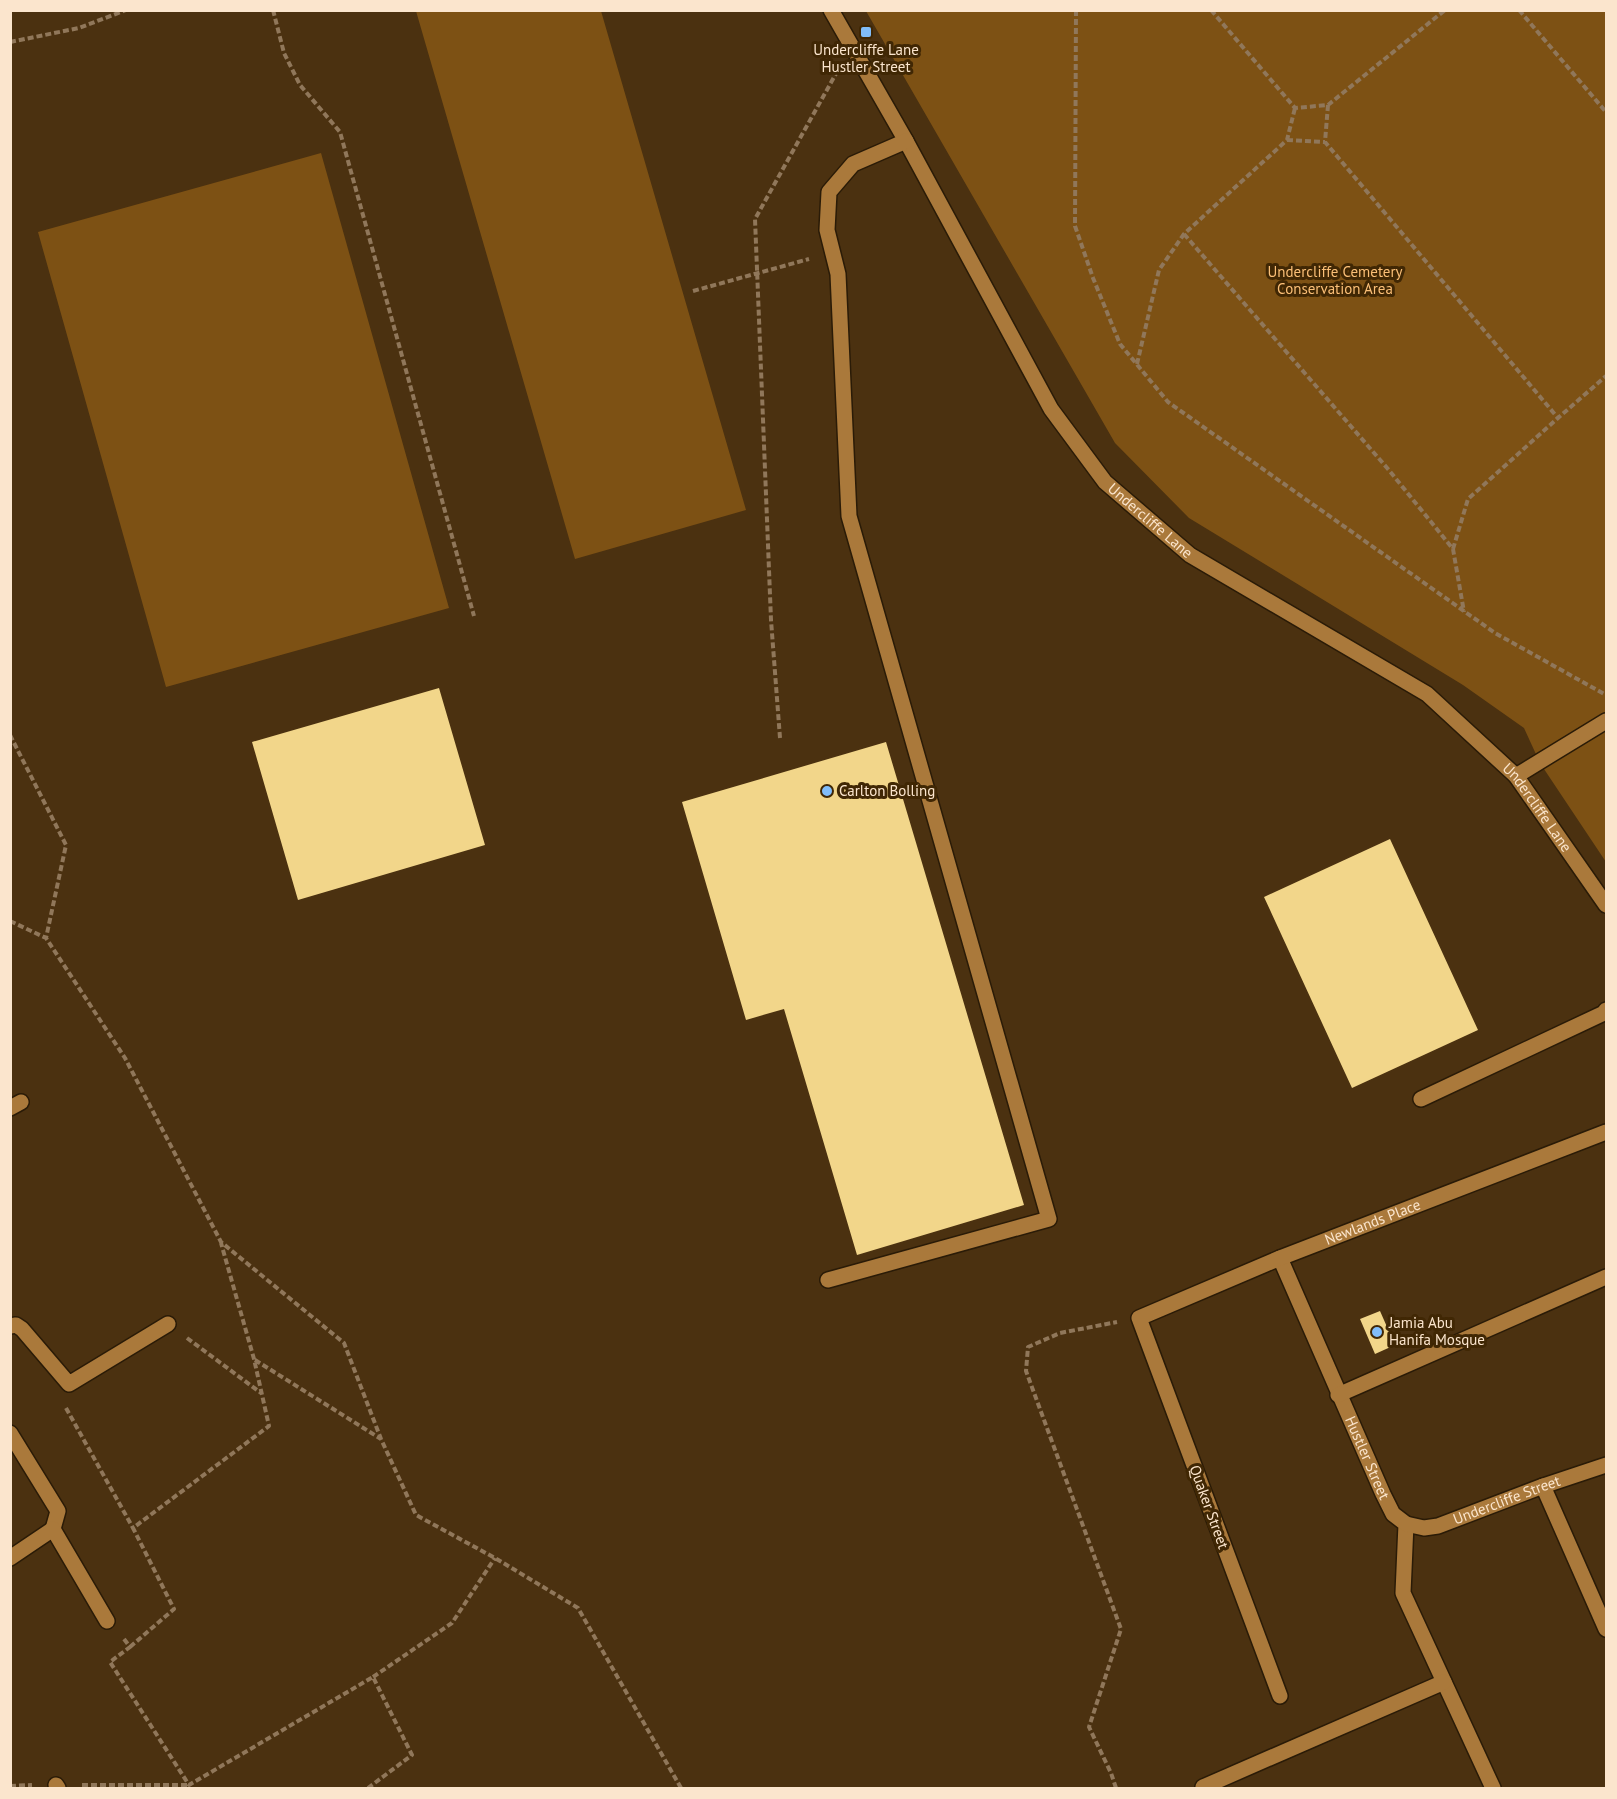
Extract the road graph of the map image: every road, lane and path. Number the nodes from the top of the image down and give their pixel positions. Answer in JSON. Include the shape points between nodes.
{"nodes":[{"id":1,"x":126,"y":10,"type":"edge"},
{"id":2,"x":273,"y":10,"type":"edge"},
{"id":3,"x":831,"y":10,"type":"edge"},
{"id":4,"x":1076,"y":10,"type":"edge"},
{"id":5,"x":1211,"y":10,"type":"edge"},
{"id":6,"x":1445,"y":10,"type":"edge"},
{"id":7,"x":1519,"y":10,"type":"edge"},
{"id":8,"x":10,"y":42,"type":"edge"},
{"id":9,"x":852,"y":46,"type":"junction"},
{"id":10,"x":1328,"y":105,"type":"junction"},
{"id":11,"x":1295,"y":108,"type":"junction"},
{"id":12,"x":1606,"y":112,"type":"edge"},
{"id":13,"x":1287,"y":140,"type":"junction"},
{"id":14,"x":906,"y":141,"type":"junction"},
{"id":15,"x":1325,"y":142,"type":"junction"},
{"id":16,"x":1184,"y":234,"type":"junction"},
{"id":17,"x":832,"y":251,"type":"junction"},
{"id":18,"x":757,"y":274,"type":"junction"},
{"id":19,"x":693,"y":291,"type":"dead end"},
{"id":20,"x":1137,"y":364,"type":"junction"},
{"id":21,"x":1606,"y":376,"type":"edge"},
{"id":22,"x":1558,"y":418,"type":"junction"},
{"id":23,"x":1453,"y":549,"type":"junction"},
{"id":24,"x":1464,"y":612,"type":"junction"},
{"id":25,"x":474,"y":616,"type":"dead end"},
{"id":26,"x":1606,"y":695,"type":"edge"},
{"id":27,"x":1606,"y":721,"type":"edge"},
{"id":28,"x":10,"y":735,"type":"edge"},
{"id":29,"x":780,"y":738,"type":"dead end"},
{"id":30,"x":1516,"y":777,"type":"junction"},
{"id":31,"x":1606,"y":905,"type":"edge"},
{"id":32,"x":10,"y":921,"type":"edge"},
{"id":33,"x":46,"y":938,"type":"junction"},
{"id":34,"x":1606,"y":1010,"type":"edge"},
{"id":35,"x":1421,"y":1098,"type":"dead end"},
{"id":36,"x":1606,"y":1132,"type":"edge"},
{"id":37,"x":221,"y":1242,"type":"junction"},
{"id":38,"x":1280,"y":1258,"type":"junction"},
{"id":39,"x":1606,"y":1277,"type":"edge"},
{"id":40,"x":828,"y":1280,"type":"dead end"},
{"id":41,"x":1138,"y":1318,"type":"junction"},
{"id":42,"x":168,"y":1324,"type":"joint"},
{"id":43,"x":10,"y":1326,"type":"edge"},
{"id":44,"x":254,"y":1359,"type":"junction"},
{"id":45,"x":69,"y":1383,"type":"junction"},
{"id":46,"x":262,"y":1393,"type":"junction"},
{"id":47,"x":1338,"y":1395,"type":"junction"},
{"id":48,"x":10,"y":1433,"type":"edge"},
{"id":49,"x":381,"y":1439,"type":"junction"},
{"id":50,"x":1606,"y":1465,"type":"edge"},
{"id":51,"x":1543,"y":1486,"type":"junction"},
{"id":52,"x":1406,"y":1524,"type":"junction"},
{"id":53,"x":133,"y":1528,"type":"junction"},
{"id":54,"x":53,"y":1529,"type":"junction"},
{"id":55,"x":10,"y":1558,"type":"edge"},
{"id":56,"x":495,"y":1558,"type":"junction"},
{"id":57,"x":107,"y":1621,"type":"dead end"},
{"id":58,"x":1606,"y":1629,"type":"edge"},
{"id":59,"x":130,"y":1647,"type":"dead end"},
{"id":60,"x":110,"y":1662,"type":"dead end"},
{"id":61,"x":373,"y":1677,"type":"junction"},
{"id":62,"x":1444,"y":1682,"type":"junction"},
{"id":63,"x":1280,"y":1696,"type":"dead end"},
{"id":64,"x":189,"y":1785,"type":"junction"},
{"id":65,"x":10,"y":1786,"type":"edge"},
{"id":66,"x":57,"y":1787,"type":"edge"},
{"id":67,"x":1203,"y":1787,"type":"edge"},
{"id":68,"x":368,"y":1788,"type":"edge"},
{"id":69,"x":681,"y":1788,"type":"edge"},
{"id":70,"x":1116,"y":1788,"type":"edge"},
{"id":71,"x":1493,"y":1788,"type":"edge"}],
"edges":[{"from":1,"to":8,"type":"path","via":[[79,28]]},
{"from":2,"to":25,"type":"path","via":[[284,53],[300,85],[340,132]]},
{"from":3,"to":9,"type":"street","name":"Undercliffe Lane"},
{"from":4,"to":20,"type":"path","via":[[1075,226],[1120,344]]},
{"from":5,"to":11,"type":"path"},
{"from":6,"to":10,"type":"path"},
{"from":7,"to":12,"type":"path"},
{"from":9,"to":14,"type":"street","name":"Undercliffe Lane"},
{"from":9,"to":18,"type":"path","via":[[755,219]]},
{"from":10,"to":11,"type":"path"},
{"from":10,"to":15,"type":"path"},
{"from":11,"to":13,"type":"path"},
{"from":13,"to":15,"type":"path"},
{"from":13,"to":16,"type":"path"},
{"from":14,"to":17,"type":"street","via":[[853,164],[829,192],[827,230]]},
{"from":14,"to":30,"type":"street","name":"Undercliffe Lane","via":[[1051,409],[1105,482],[1190,555],[1427,694]]},
{"from":15,"to":22,"type":"path"},
{"from":16,"to":20,"type":"path","via":[[1160,270]]},
{"from":16,"to":23,"type":"path"},
{"from":17,"to":18,"type":"path"},
{"from":17,"to":40,"type":"street","via":[[838,274],[849,516],[1048,1220]]},
{"from":18,"to":19,"type":"path"},
{"from":18,"to":29,"type":"path","via":[[771,620]]},
{"from":20,"to":24,"type":"path","via":[[1168,402]]},
{"from":21,"to":22,"type":"path"},
{"from":22,"to":23,"type":"path","via":[[1468,499]]},
{"from":23,"to":24,"type":"path"},
{"from":24,"to":26,"type":"path"},
{"from":27,"to":30,"type":"street"},
{"from":28,"to":33,"type":"path","via":[[66,845]]},
{"from":30,"to":31,"type":"street","name":"Undercliffe Lane"},
{"from":32,"to":33,"type":"path"},
{"from":33,"to":37,"type":"path","via":[[125,1058]]},
{"from":34,"to":35,"type":"street"},
{"from":36,"to":38,"type":"street","name":"Newlands Place"},
{"from":37,"to":44,"type":"path"},
{"from":37,"to":49,"type":"path","via":[[344,1343]]},
{"from":38,"to":41,"type":"street","name":"Newlands Place"},
{"from":38,"to":47,"type":"street","name":"Hustler Street"},
{"from":39,"to":47,"type":"street"},
{"from":41,"to":63,"type":"street","name":"Quaker Street"},
{"from":41,"to":70,"type":"path","via":[[1060,1333],[1028,1347],[1026,1371],[1121,1629],[1089,1727]]},
{"from":42,"to":45,"type":"street"},
{"from":42,"to":46,"type":"path"},
{"from":43,"to":45,"type":"street","via":[[22,1329]]},
{"from":44,"to":46,"type":"path"},
{"from":44,"to":49,"type":"path"},
{"from":45,"to":53,"type":"path","via":[[61,1399]]},
{"from":46,"to":53,"type":"path","via":[[269,1426]]},
{"from":47,"to":52,"type":"street","name":"Hustler Street","via":[[1393,1514]]},
{"from":48,"to":54,"type":"street","via":[[58,1511]]},
{"from":49,"to":56,"type":"path","via":[[416,1515]]},
{"from":50,"to":51,"type":"street","name":"Undercliffe Street"},
{"from":51,"to":52,"type":"street","name":"Undercliffe Street","via":[[1438,1526]]},
{"from":51,"to":58,"type":"street"},
{"from":52,"to":62,"type":"street","via":[[1403,1593]]},
{"from":53,"to":59,"type":"path","via":[[174,1609]]},
{"from":54,"to":55,"type":"street"},
{"from":54,"to":57,"type":"street"},
{"from":56,"to":61,"type":"path","via":[[452,1623]]},
{"from":56,"to":69,"type":"path","via":[[578,1608]]},
{"from":60,"to":64,"type":"path"},
{"from":61,"to":64,"type":"path"},
{"from":61,"to":68,"type":"path","via":[[412,1755]]},
{"from":62,"to":67,"type":"street"},
{"from":62,"to":71,"type":"street"},
{"from":64,"to":66,"type":"path"},
{"from":65,"to":66,"type":"path"}]}
